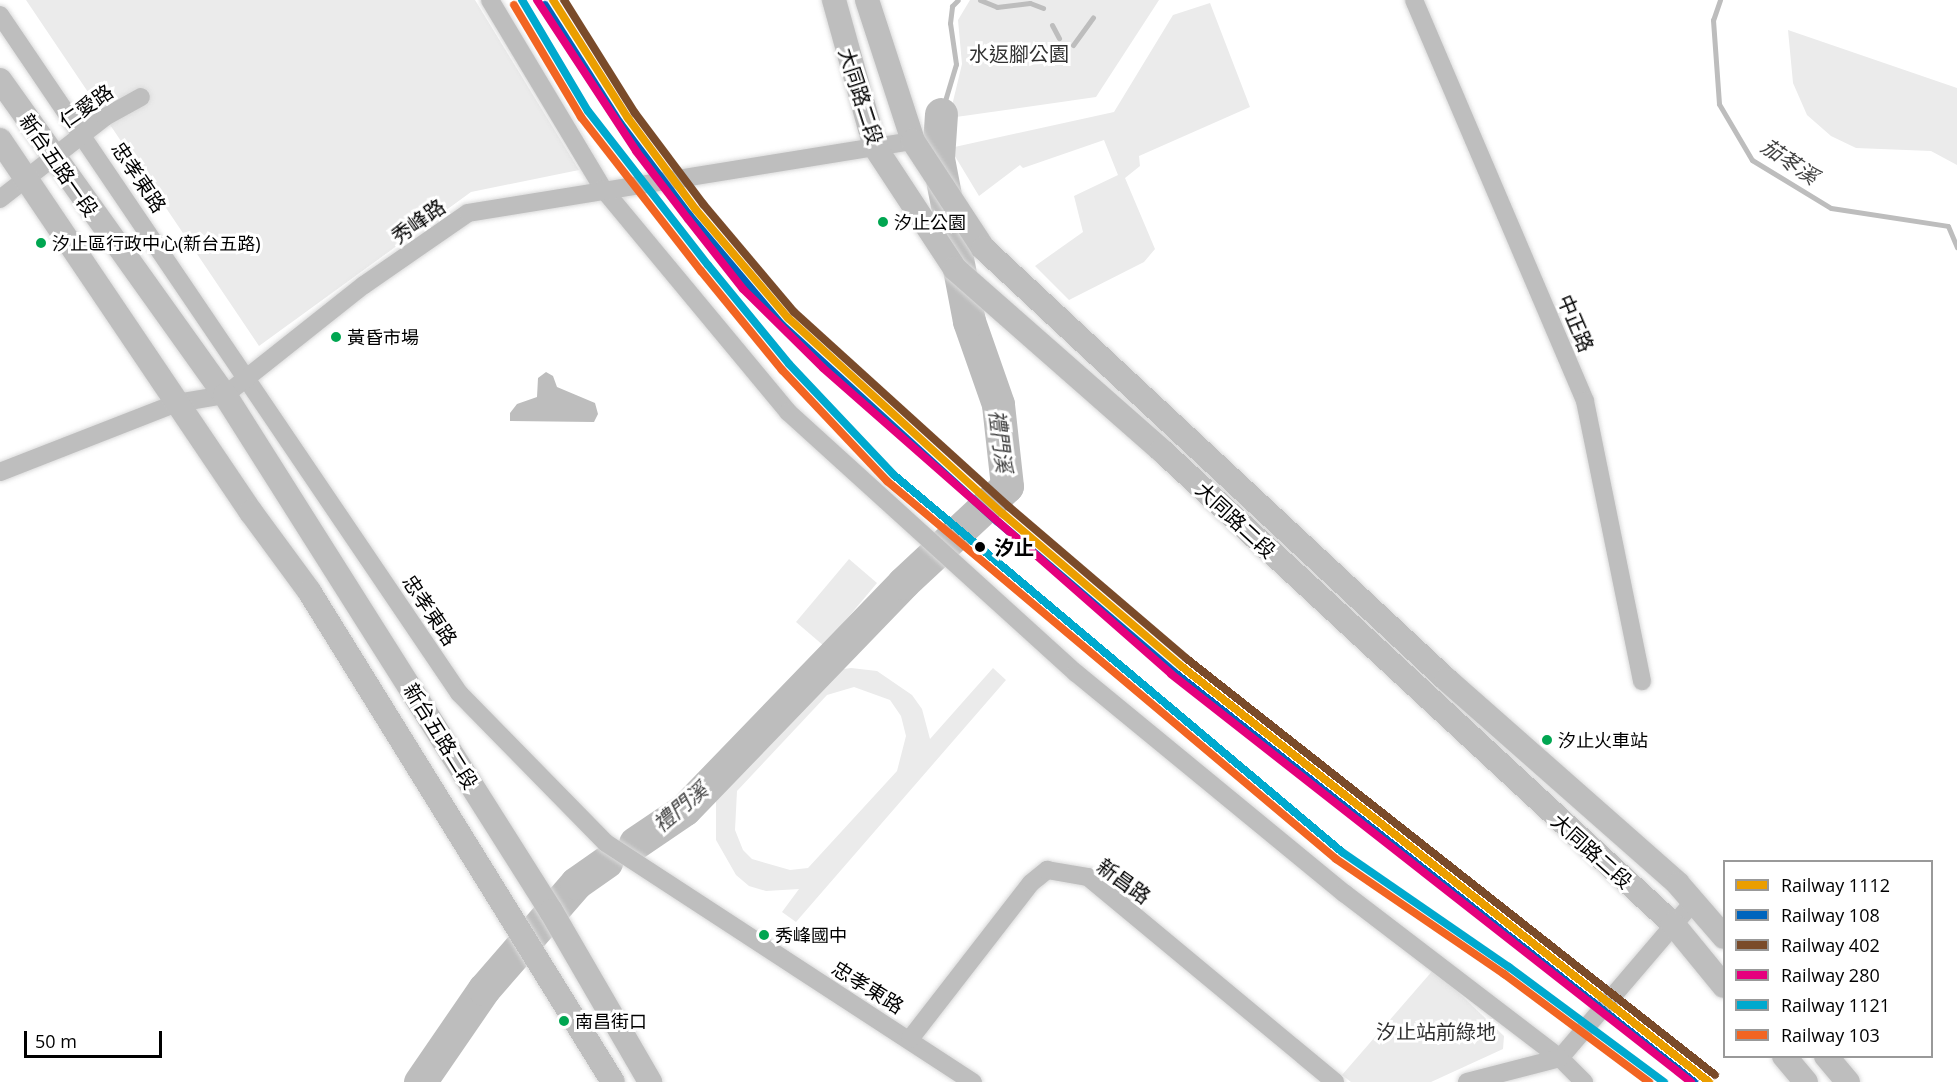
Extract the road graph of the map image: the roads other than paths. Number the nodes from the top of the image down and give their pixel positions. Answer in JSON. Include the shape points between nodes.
{"nodes":[{"id":1,"x":490,"y":0,"type":"edge"},
{"id":2,"x":834,"y":0,"type":"edge"},
{"id":3,"x":867,"y":0,"type":"edge"},
{"id":4,"x":1414,"y":0,"type":"edge"},
{"id":5,"x":0,"y":15,"type":"edge"},
{"id":6,"x":0,"y":81,"type":"edge"},
{"id":7,"x":141,"y":97,"type":"dead end"},
{"id":8,"x":82,"y":134,"type":"junction"},
{"id":9,"x":0,"y":140,"type":"edge"},
{"id":10,"x":914,"y":141,"type":"junction"},
{"id":11,"x":875,"y":147,"type":"junction"},
{"id":12,"x":53,"y":158,"type":"junction"},
{"id":13,"x":28,"y":179,"type":"junction"},
{"id":14,"x":603,"y":189,"type":"junction"},
{"id":15,"x":0,"y":199,"type":"edge"},
{"id":16,"x":983,"y":248,"type":"junction"},
{"id":17,"x":955,"y":269,"type":"junction"},
{"id":18,"x":247,"y":377,"type":"junction"},
{"id":19,"x":225,"y":395,"type":"junction"},
{"id":20,"x":177,"y":403,"type":"junction"},
{"id":21,"x":0,"y":471,"type":"edge"},
{"id":22,"x":1642,"y":681,"type":"dead end"},
{"id":23,"x":1694,"y":902,"type":"junction"},
{"id":24,"x":1673,"y":924,"type":"junction"},
{"id":25,"x":1723,"y":935,"type":"edge"},
{"id":26,"x":1723,"y":984,"type":"edge"},
{"id":27,"x":910,"y":1039,"type":"junction"},
{"id":28,"x":1560,"y":1058,"type":"junction"},
{"id":29,"x":1786,"y":1058,"type":"edge"},
{"id":30,"x":1828,"y":1058,"type":"edge"},
{"id":31,"x":612,"y":1082,"type":"edge"},
{"id":32,"x":650,"y":1082,"type":"edge"},
{"id":33,"x":974,"y":1082,"type":"edge"},
{"id":34,"x":1335,"y":1082,"type":"edge"},
{"id":35,"x":1467,"y":1082,"type":"edge"},
{"id":36,"x":1584,"y":1082,"type":"edge"},
{"id":37,"x":1806,"y":1082,"type":"edge"},
{"id":38,"x":1848,"y":1082,"type":"edge"}],
"edges":[{"from":1,"to":14,"type":"street"},
{"from":2,"to":11,"type":"main road","name":"大同路二段"},
{"from":3,"to":10,"type":"main road","name":"大同路二段"},
{"from":4,"to":22,"type":"street","name":"中正路","via":[[1585,401]]},
{"from":5,"to":8,"type":"street","name":"忠孝東路"},
{"from":6,"to":12,"type":"main road","name":"新台五路一段"},
{"from":7,"to":8,"type":"street","name":"仁愛路"},
{"from":8,"to":12,"type":"street","name":"仁愛路"},
{"from":8,"to":18,"type":"street","name":"忠孝東路"},
{"from":9,"to":13,"type":"main road","name":"新台五路一段"},
{"from":10,"to":11,"type":"street","name":"秀峰路"},
{"from":10,"to":16,"type":"main road","name":"大同路二段"},
{"from":11,"to":14,"type":"street","name":"秀峰路"},
{"from":11,"to":17,"type":"main road","name":"大同路二段"},
{"from":12,"to":13,"type":"street","name":"仁愛路"},
{"from":12,"to":19,"type":"main road","name":"新台五路一段"},
{"from":13,"to":15,"type":"street","name":"仁愛路"},
{"from":13,"to":20,"type":"main road","name":"新台五路一段"},
{"from":14,"to":18,"type":"street","name":"秀峰路","via":[[468,213],[364,285]]},
{"from":14,"to":28,"type":"street","via":[[788,412],[926,540],[1076,674],[1344,893]]},
{"from":16,"to":17,"type":"main road"},
{"from":16,"to":23,"type":"main road","name":"大同路二段","via":[[1447,680]]},
{"from":17,"to":24,"type":"main road","name":"大同路二段","via":[[1161,450]]},
{"from":18,"to":19,"type":"street","name":"秀峰路"},
{"from":18,"to":27,"type":"street","name":"忠孝東路","via":[[459,693],[606,843]]},
{"from":19,"to":20,"type":"street","name":"秀峰路"},
{"from":19,"to":32,"type":"main road","name":"新台五路二段","via":[[551,911]]},
{"from":20,"to":21,"type":"street","name":"秀峰路"},
{"from":20,"to":31,"type":"main road","name":"新台五路二段","via":[[309,591]]},
{"from":23,"to":24,"type":"street"},
{"from":23,"to":25,"type":"main road","name":"大同路二段"},
{"from":24,"to":26,"type":"main road","name":"大同路二段"},
{"from":24,"to":28,"type":"street"},
{"from":27,"to":33,"type":"street","name":"忠孝東路"},
{"from":27,"to":34,"type":"street","name":"新昌路","via":[[1031,883],[1047,870],[1088,877]]},
{"from":28,"to":35,"type":"street"},
{"from":28,"to":36,"type":"street"},
{"from":29,"to":37,"type":"main road"},
{"from":30,"to":38,"type":"main road"}]}
